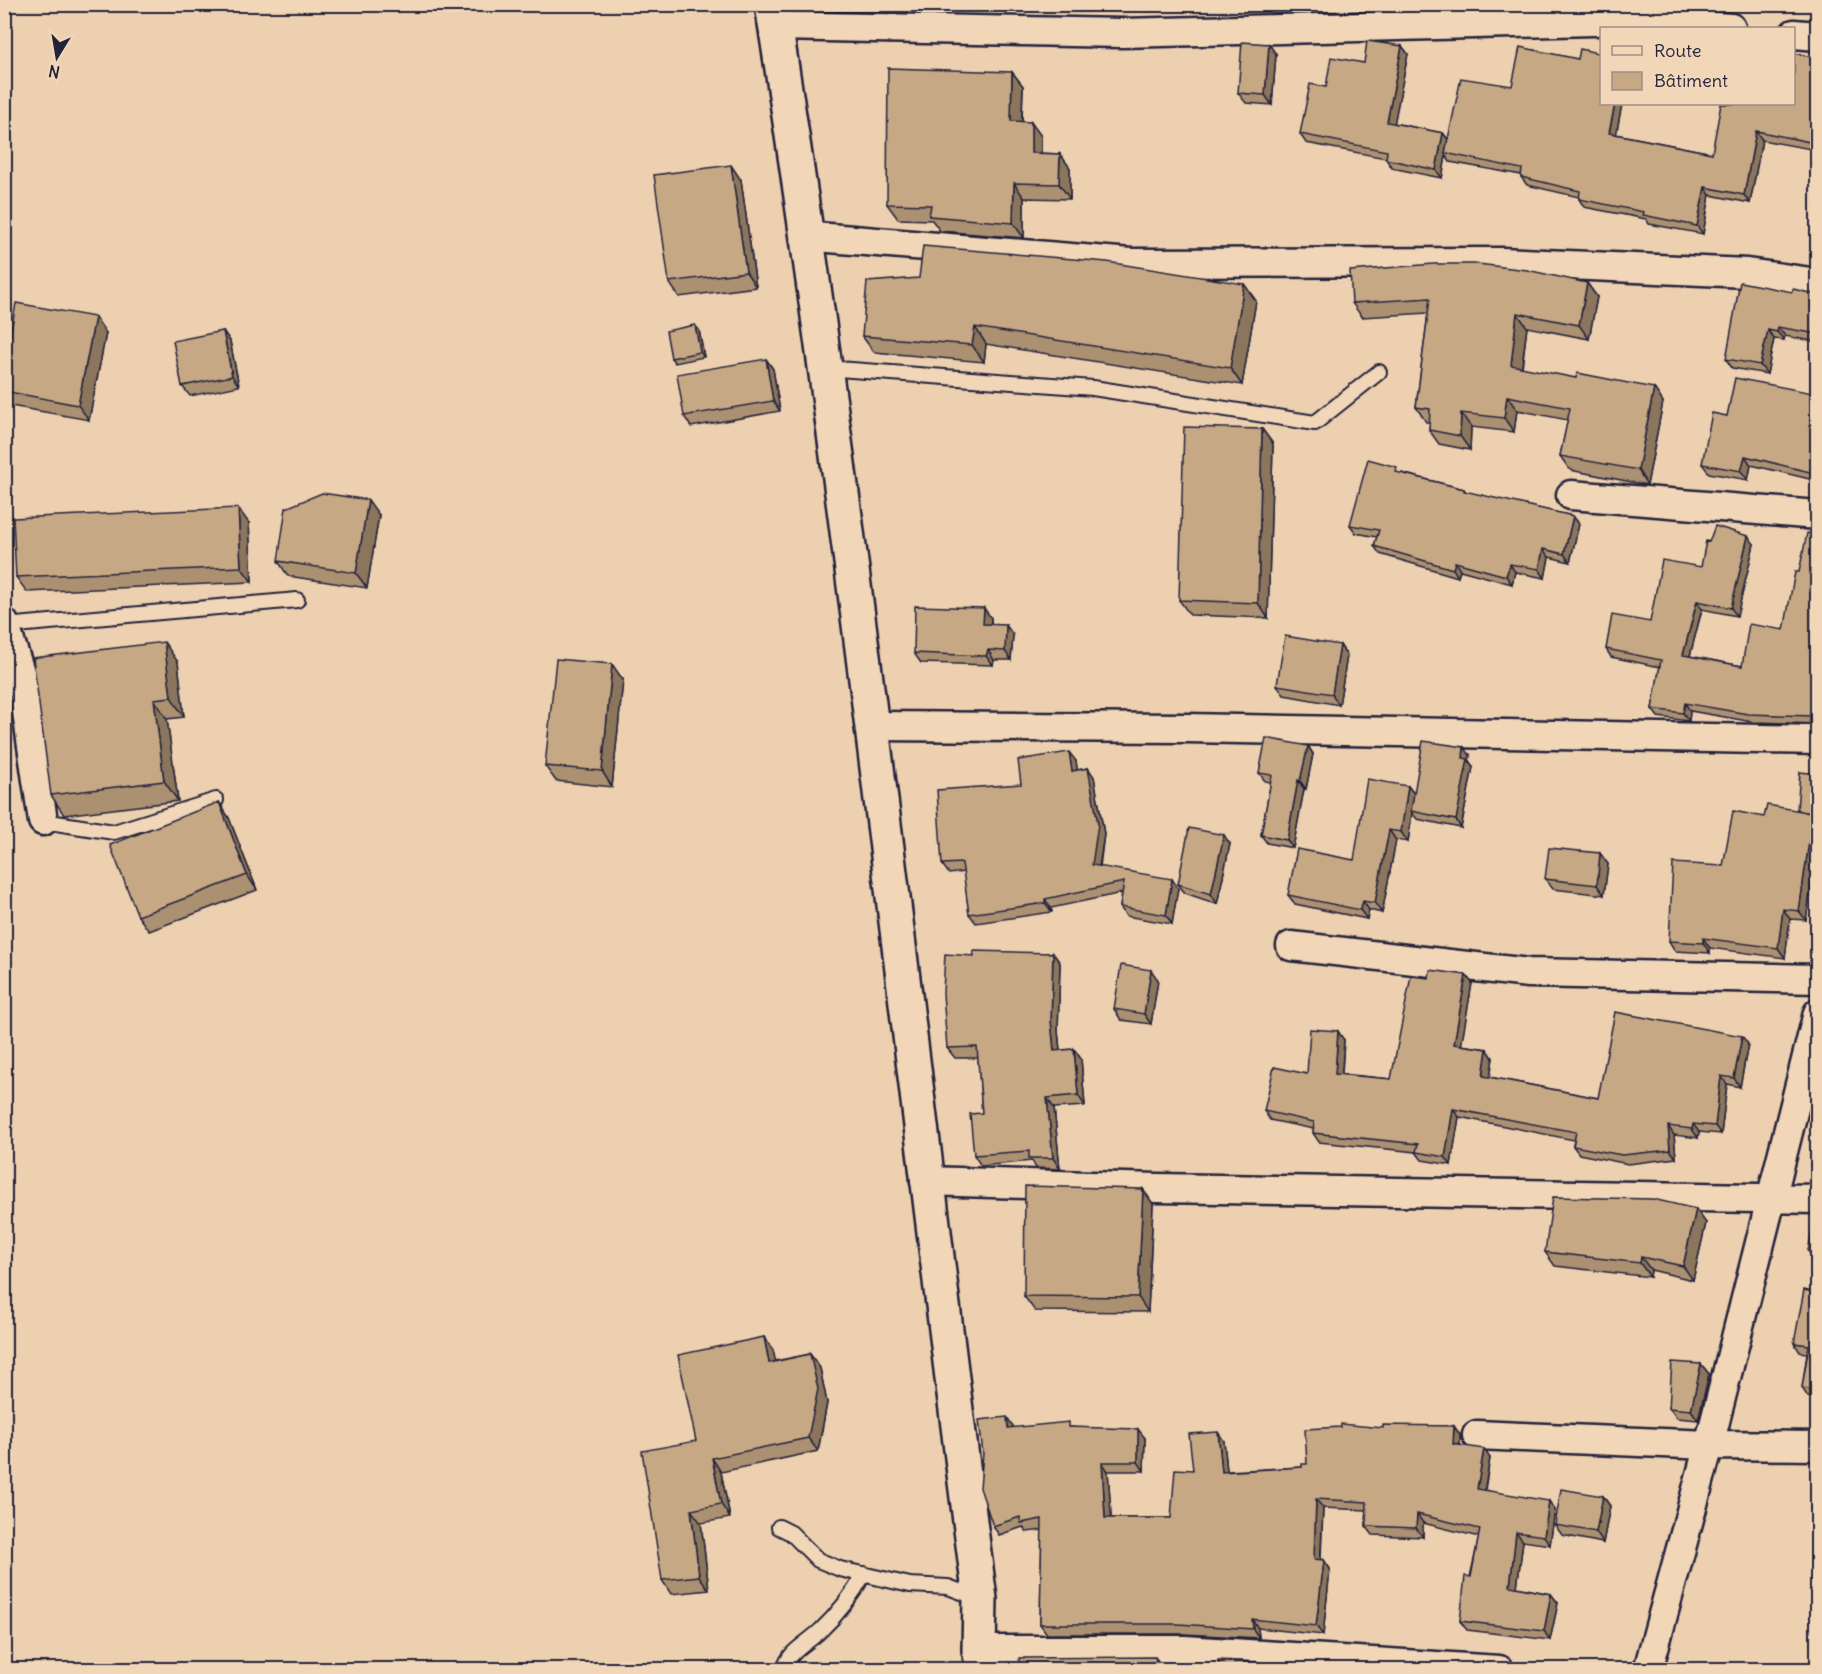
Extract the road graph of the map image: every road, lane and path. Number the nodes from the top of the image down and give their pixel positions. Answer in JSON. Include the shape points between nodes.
{"nodes":[{"id":1,"x":774,"y":15,"type":"edge"},
{"id":2,"x":1718,"y":27,"type":"edge"},
{"id":3,"x":1795,"y":34,"type":"edge"},
{"id":4,"x":1818,"y":36,"type":"edge"},
{"id":5,"x":805,"y":236,"type":"junction"},
{"id":6,"x":1818,"y":283,"type":"edge"},
{"id":7,"x":825,"y":368,"type":"junction"},
{"id":8,"x":1379,"y":372,"type":"dead end"},
{"id":9,"x":1571,"y":495,"type":"dead end"},
{"id":10,"x":1818,"y":515,"type":"edge"},
{"id":11,"x":297,"y":600,"type":"dead end"},
{"id":12,"x":5,"y":625,"type":"edge"},
{"id":13,"x":871,"y":726,"type":"junction"},
{"id":14,"x":1818,"y":740,"type":"edge"},
{"id":15,"x":216,"y":800,"type":"edge"},
{"id":16,"x":43,"y":821,"type":"joint"},
{"id":17,"x":1291,"y":946,"type":"dead end"},
{"id":18,"x":1818,"y":979,"type":"edge"},
{"id":19,"x":1818,"y":1013,"type":"edge"},
{"id":20,"x":925,"y":1180,"type":"junction"},
{"id":21,"x":1772,"y":1198,"type":"junction"},
{"id":22,"x":1818,"y":1199,"type":"edge"},
{"id":23,"x":1477,"y":1435,"type":"dead end"},
{"id":24,"x":1709,"y":1445,"type":"junction"},
{"id":25,"x":1818,"y":1446,"type":"edge"},
{"id":26,"x":779,"y":1527,"type":"dead end"},
{"id":27,"x":864,"y":1574,"type":"junction"},
{"id":28,"x":980,"y":1599,"type":"junction"},
{"id":29,"x":981,"y":1660,"type":"edge"},
{"id":30,"x":784,"y":1670,"type":"edge"},
{"id":31,"x":1499,"y":1670,"type":"edge"},
{"id":32,"x":1648,"y":1670,"type":"edge"}],
"edges":[{"from":1,"to":2,"type":"street","via":[[1122,33],[1631,20]]},
{"from":1,"to":5,"type":"street"},
{"from":3,"to":4,"type":"street"},
{"from":5,"to":6,"type":"street","via":[[1131,263],[1502,262],[1747,273]]},
{"from":5,"to":7,"type":"street"},
{"from":7,"to":8,"type":"lane","via":[[1093,388],[1315,423]]},
{"from":7,"to":13,"type":"street"},
{"from":9,"to":10,"type":"street"},
{"from":11,"to":12,"type":"lane"},
{"from":12,"to":16,"type":"street","via":[[22,678]]},
{"from":13,"to":14,"type":"street"},
{"from":13,"to":20,"type":"street"},
{"from":15,"to":16,"type":"lane","via":[[114,832]]},
{"from":17,"to":18,"type":"street","via":[[1529,973]]},
{"from":19,"to":21,"type":"street"},
{"from":20,"to":21,"type":"street","via":[[1157,1188]]},
{"from":20,"to":28,"type":"street"},
{"from":21,"to":22,"type":"street"},
{"from":21,"to":24,"type":"street"},
{"from":23,"to":24,"type":"street"},
{"from":24,"to":25,"type":"street"},
{"from":24,"to":32,"type":"street"},
{"from":26,"to":27,"type":"lane","via":[[791,1533],[818,1560]]},
{"from":27,"to":28,"type":"lane","via":[[910,1585],[948,1587]]},
{"from":27,"to":30,"type":"lane","via":[[854,1593],[822,1629],[786,1659]]},
{"from":28,"to":29,"type":"street"},
{"from":29,"to":31,"type":"street","via":[[1184,1650]]}]}
